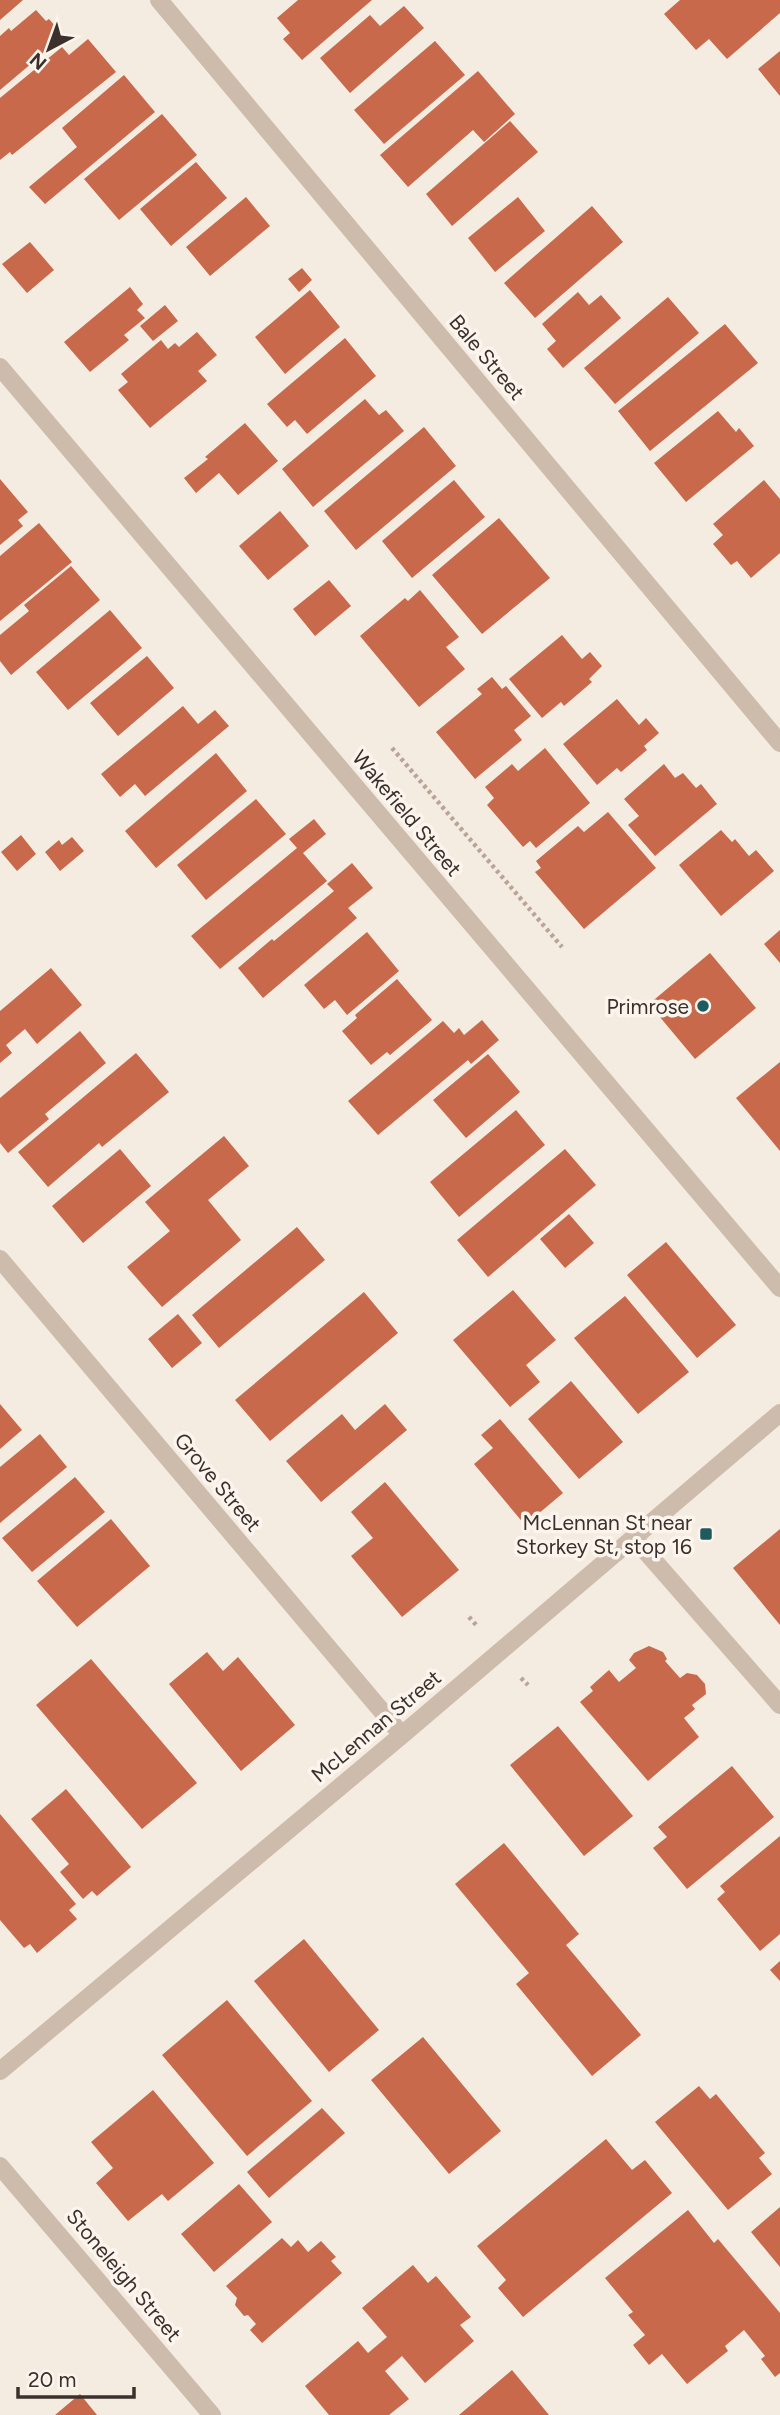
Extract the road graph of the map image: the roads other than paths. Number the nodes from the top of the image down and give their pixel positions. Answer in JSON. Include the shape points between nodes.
{"nodes":[{"id":1,"x":159,"y":0,"type":"edge"},
{"id":2,"x":0,"y":367,"type":"edge"},
{"id":3,"x":780,"y":743,"type":"edge"},
{"id":4,"x":0,"y":1259,"type":"edge"},
{"id":5,"x":780,"y":1288,"type":"edge"},
{"id":6,"x":780,"y":1413,"type":"edge"},
{"id":7,"x":634,"y":1538,"type":"junction"},
{"id":8,"x":780,"y":1705,"type":"edge"},
{"id":9,"x":402,"y":1735,"type":"junction"},
{"id":10,"x":0,"y":2071,"type":"edge"},
{"id":11,"x":0,"y":2165,"type":"edge"},
{"id":12,"x":212,"y":2415,"type":"edge"}],
"edges":[{"from":1,"to":3,"type":"street","name":"Bale Street"},
{"from":2,"to":5,"type":"street","name":"Wakefield Street"},
{"from":4,"to":9,"type":"street","name":"Grove Street"},
{"from":6,"to":7,"type":"street","name":"McLennan Street"},
{"from":7,"to":8,"type":"street"},
{"from":7,"to":9,"type":"street","name":"McLennan Street"},
{"from":9,"to":10,"type":"street","name":"McLennan Street"},
{"from":11,"to":12,"type":"street","name":"Stoneleigh Street"}]}
